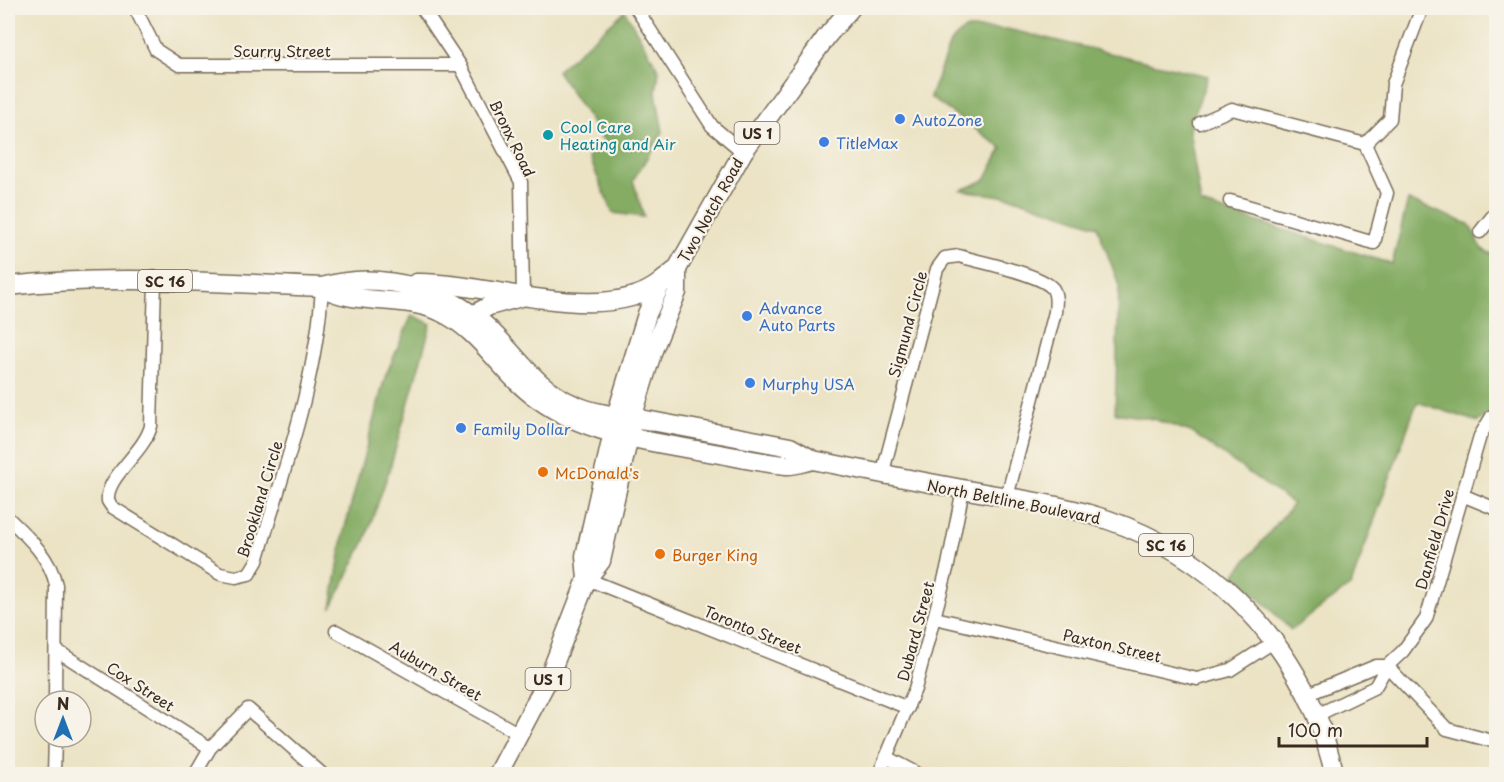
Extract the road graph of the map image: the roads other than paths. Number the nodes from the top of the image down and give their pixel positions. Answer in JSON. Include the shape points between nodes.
{"nodes":[{"id":1,"x":135,"y":8,"type":"edge"},
{"id":2,"x":422,"y":8,"type":"edge"},
{"id":3,"x":636,"y":8,"type":"edge"},
{"id":4,"x":851,"y":8,"type":"edge"},
{"id":5,"x":1422,"y":8,"type":"edge"},
{"id":6,"x":460,"y":64,"type":"junction"},
{"id":7,"x":1200,"y":123,"type":"dead end"},
{"id":8,"x":1365,"y":144,"type":"junction"},
{"id":9,"x":743,"y":152,"type":"junction"},
{"id":10,"x":1230,"y":201,"type":"dead end"},
{"id":11,"x":1497,"y":212,"type":"edge"},
{"id":12,"x":1480,"y":232,"type":"dead end"},
{"id":13,"x":677,"y":269,"type":"junction"},
{"id":14,"x":155,"y":281,"type":"junction"},
{"id":15,"x":662,"y":281,"type":"junction"},
{"id":16,"x":396,"y":284,"type":"junction"},
{"id":17,"x":8,"y":286,"type":"edge"},
{"id":18,"x":322,"y":287,"type":"junction"},
{"id":19,"x":523,"y":297,"type":"junction"},
{"id":20,"x":610,"y":302,"type":"junction"},
{"id":21,"x":648,"y":314,"type":"junction"},
{"id":22,"x":466,"y":319,"type":"junction"},
{"id":23,"x":1497,"y":413,"type":"edge"},
{"id":24,"x":623,"y":426,"type":"junction"},
{"id":25,"x":882,"y":475,"type":"junction"},
{"id":26,"x":963,"y":489,"type":"junction"},
{"id":27,"x":1462,"y":495,"type":"junction"},
{"id":28,"x":1007,"y":497,"type":"junction"},
{"id":29,"x":1497,"y":509,"type":"edge"},
{"id":30,"x":8,"y":518,"type":"edge"},
{"id":31,"x":587,"y":579,"type":"junction"},
{"id":32,"x":935,"y":618,"type":"junction"},
{"id":33,"x":336,"y":631,"type":"dead end"},
{"id":34,"x":1275,"y":641,"type":"junction"},
{"id":35,"x":56,"y":650,"type":"junction"},
{"id":36,"x":1387,"y":666,"type":"junction"},
{"id":37,"x":55,"y":689,"type":"edge"},
{"id":38,"x":1306,"y":695,"type":"junction"},
{"id":39,"x":908,"y":708,"type":"junction"},
{"id":40,"x":1317,"y":715,"type":"junction"},
{"id":41,"x":521,"y":735,"type":"junction"},
{"id":42,"x":1497,"y":742,"type":"edge"},
{"id":43,"x":210,"y":748,"type":"junction"},
{"id":44,"x":55,"y":749,"type":"edge"},
{"id":45,"x":886,"y":757,"type":"junction"},
{"id":46,"x":54,"y":774,"type":"edge"},
{"id":47,"x":195,"y":774,"type":"edge"},
{"id":48,"x":322,"y":774,"type":"edge"},
{"id":49,"x":498,"y":774,"type":"edge"},
{"id":50,"x":879,"y":774,"type":"edge"},
{"id":51,"x":918,"y":774,"type":"edge"},
{"id":52,"x":1335,"y":774,"type":"edge"}],
"edges":[{"from":1,"to":6,"type":"street","name":"Scurry Street","via":[[156,50],[179,65]]},
{"from":2,"to":6,"type":"street","name":"Bronx Road"},
{"from":3,"to":9,"type":"street","via":[[712,126]]},
{"from":4,"to":9,"type":"main road","name":"Two Notch Road","number":"US 1"},
{"from":5,"to":8,"type":"street","via":[[1393,84],[1390,119]]},
{"from":6,"to":19,"type":"street","name":"Bronx Road","via":[[520,182]]},
{"from":7,"to":8,"type":"street","via":[[1232,109]]},
{"from":8,"to":10,"type":"street","via":[[1387,193],[1374,243]]},
{"from":9,"to":13,"type":"main road","name":"Two Notch Road","number":"US 1"},
{"from":11,"to":12,"type":"street"},
{"from":13,"to":15,"type":"main road","name":"Two Notch Road","number":"US 1"},
{"from":13,"to":24,"type":"main road","name":"Two Notch Road","via":[[677,292]]},
{"from":14,"to":17,"type":"main road","number":"SC 16"},
{"from":14,"to":18,"type":"main road","number":"SC 16"},
{"from":14,"to":18,"type":"street","name":"Brookland Circle","via":[[151,426],[142,448],[108,489],[108,501],[220,574],[236,577],[253,570],[259,554],[309,378]]},
{"from":15,"to":20,"type":"main road","via":[[639,296]]},
{"from":15,"to":21,"type":"main road","name":"Two Notch Road","number":"US 1"},
{"from":16,"to":18,"type":"main road","via":[[343,281]]},
{"from":16,"to":19,"type":"main road","via":[[441,283]]},
{"from":16,"to":22,"type":"main road","via":[[444,298]]},
{"from":18,"to":22,"type":"main road","via":[[340,297],[420,305]]},
{"from":19,"to":20,"type":"main road"},
{"from":19,"to":22,"type":"main road","via":[[489,306]]},
{"from":20,"to":21,"type":"main road"},
{"from":21,"to":24,"type":"main road","name":"Two Notch Road","number":"US 1"},
{"from":22,"to":24,"type":"main road","via":[[513,377],[537,399],[572,420]]},
{"from":23,"to":27,"type":"street","name":"Danfield Drive","via":[[1480,436]]},
{"from":24,"to":25,"type":"main road","name":"North Beltline Boulevard","number":"SC 16","via":[[788,465],[813,460]]},
{"from":24,"to":31,"type":"main road","name":"Two Notch Road","number":"US 1","via":[[601,561]]},
{"from":25,"to":26,"type":"main road","name":"North Beltline Boulevard","number":"SC 16"},
{"from":25,"to":28,"type":"street","name":"Sigmund Circle","via":[[937,269],[945,258],[959,256],[1041,280],[1053,289],[1055,296],[1055,312]]},
{"from":26,"to":28,"type":"main road","name":"North Beltline Boulevard","number":"SC 16"},
{"from":26,"to":32,"type":"street","name":"Dubard Street"},
{"from":27,"to":29,"type":"street"},
{"from":27,"to":36,"type":"street","name":"Danfield Drive","via":[[1426,619]]},
{"from":28,"to":34,"type":"main road","name":"North Beltline Boulevard","number":"SC 16","via":[[1087,513],[1164,544],[1217,579]]},
{"from":30,"to":35,"type":"street","via":[[53,570]]},
{"from":31,"to":39,"type":"street","name":"Toronto Street"},
{"from":31,"to":41,"type":"main road","name":"Two Notch Road","number":"US 1","via":[[549,677]]},
{"from":32,"to":34,"type":"street","name":"Paxton Street","via":[[1197,679],[1230,670]]},
{"from":32,"to":39,"type":"street","name":"Dubard Street"},
{"from":33,"to":41,"type":"street","name":"Auburn Street"},
{"from":34,"to":38,"type":"main road","name":"North Beltline Boulevard","number":"SC 16"},
{"from":35,"to":37,"type":"street"},
{"from":35,"to":43,"type":"street","name":"Cox Street"},
{"from":36,"to":38,"type":"street","via":[[1376,666]]},
{"from":36,"to":40,"type":"street","name":"Danfield Drive","via":[[1375,687]]},
{"from":36,"to":42,"type":"street","via":[[1447,729]]},
{"from":38,"to":40,"type":"main road","name":"North Beltline Boulevard","number":"SC 16"},
{"from":39,"to":45,"type":"street","name":"Dubard Street"},
{"from":40,"to":52,"type":"main road","name":"North Beltline Boulevard","number":"SC 16"},
{"from":41,"to":49,"type":"main road","name":"Two Notch Road","number":"US 1"},
{"from":43,"to":47,"type":"street"},
{"from":43,"to":48,"type":"street","via":[[248,709]]},
{"from":44,"to":46,"type":"street"},
{"from":45,"to":50,"type":"street","name":"Dubard Street"},
{"from":45,"to":51,"type":"street"}]}
